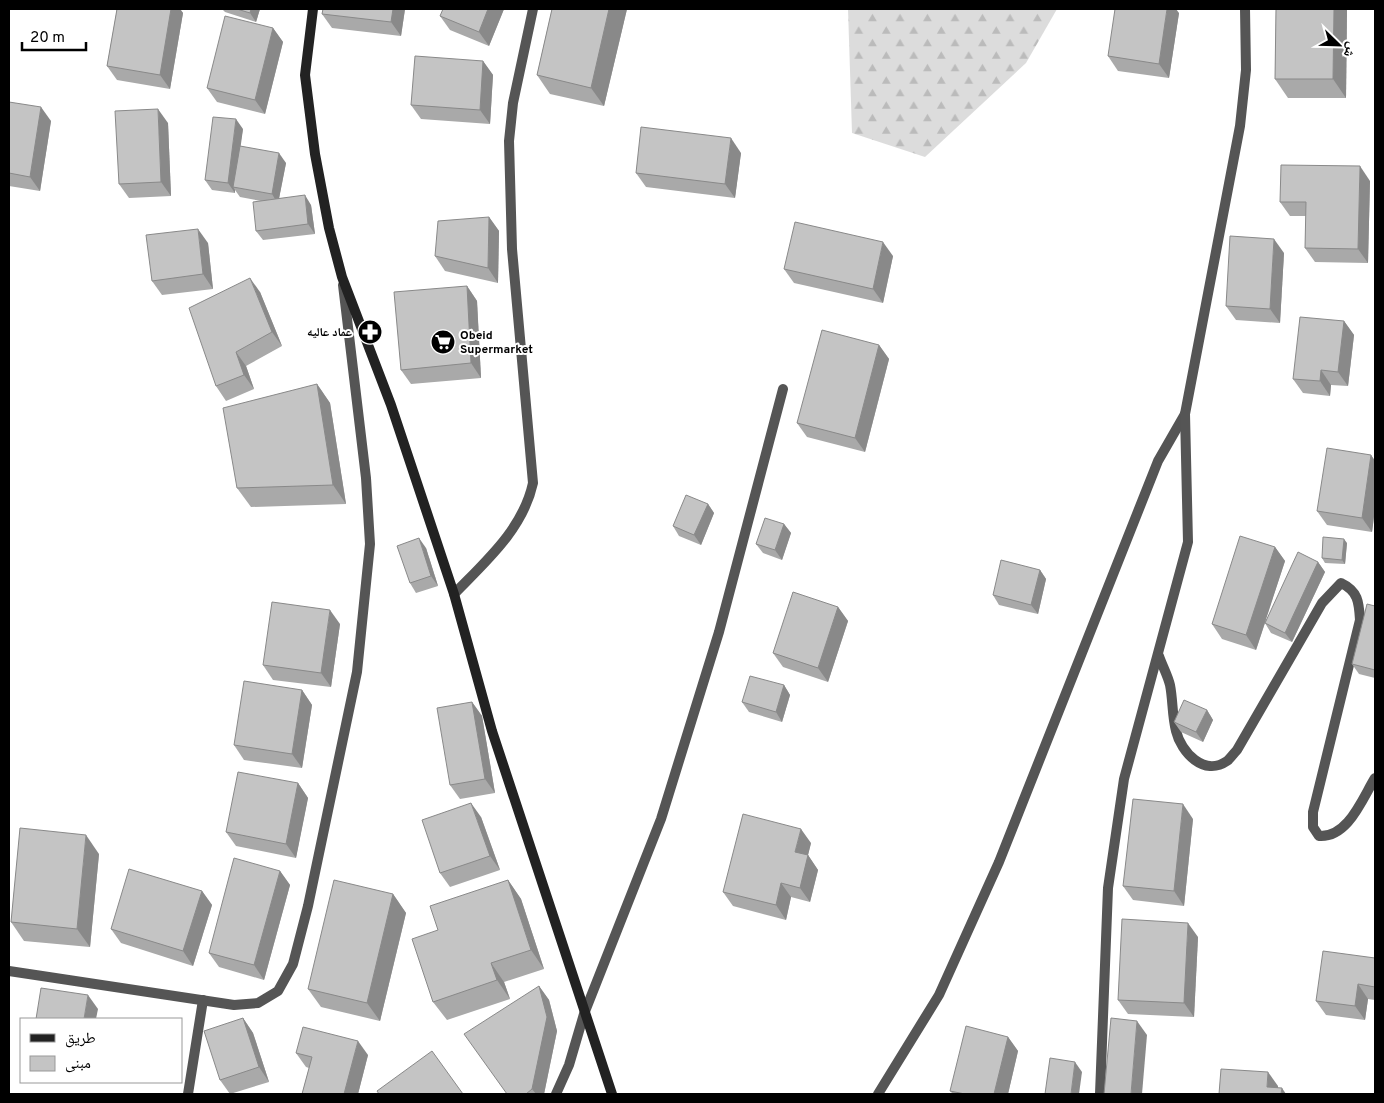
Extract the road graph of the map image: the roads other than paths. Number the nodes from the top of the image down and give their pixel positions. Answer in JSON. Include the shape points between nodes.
{"nodes":[{"id":1,"x":313,"y":9,"type":"edge"},
{"id":2,"x":533,"y":9,"type":"edge"},
{"id":3,"x":1244,"y":9,"type":"edge"},
{"id":4,"x":342,"y":277,"type":"junction"},
{"id":5,"x":783,"y":389,"type":"dead end"},
{"id":6,"x":1185,"y":414,"type":"junction"},
{"id":7,"x":454,"y":594,"type":"junction"},
{"id":8,"x":1159,"y":656,"type":"junction"},
{"id":9,"x":1375,"y":778,"type":"edge"},
{"id":10,"x":9,"y":971,"type":"edge"},
{"id":11,"x":203,"y":1000,"type":"junction"},
{"id":12,"x":584,"y":1014,"type":"junction"},
{"id":13,"x":188,"y":1094,"type":"edge"},
{"id":14,"x":556,"y":1094,"type":"edge"},
{"id":15,"x":612,"y":1094,"type":"edge"},
{"id":16,"x":878,"y":1094,"type":"edge"},
{"id":17,"x":1100,"y":1094,"type":"edge"}],
"edges":[{"from":1,"to":4,"type":"main road","via":[[305,74],[315,154]]},
{"from":2,"to":7,"type":"street","via":[[513,103],[509,141],[512,249],[533,482],[528,504],[516,525],[500,547]]},
{"from":3,"to":6,"type":"street","via":[[1246,70],[1240,126]]},
{"from":4,"to":7,"type":"main road","via":[[390,405]]},
{"from":4,"to":11,"type":"street","via":[[366,478],[370,544],[356,672],[344,737],[293,964],[278,990],[258,1003],[234,1005]]},
{"from":5,"to":12,"type":"street","via":[[719,632],[661,819]]},
{"from":6,"to":8,"type":"street","via":[[1188,542]]},
{"from":6,"to":16,"type":"street","via":[[1158,461],[999,862],[961,948],[939,995]]},
{"from":7,"to":12,"type":"main road","via":[[492,731]]},
{"from":8,"to":9,"type":"street","via":[[1170,685],[1180,745],[1196,762],[1216,766],[1227,761],[1237,750],[1322,603],[1341,583],[1351,588],[1359,601],[1360,620],[1313,812],[1313,827],[1319,836],[1329,837],[1346,825]]},
{"from":8,"to":17,"type":"street","via":[[1124,779],[1108,888]]},
{"from":10,"to":11,"type":"street"},
{"from":11,"to":13,"type":"street"},
{"from":12,"to":14,"type":"street"},
{"from":12,"to":15,"type":"main road"}]}
